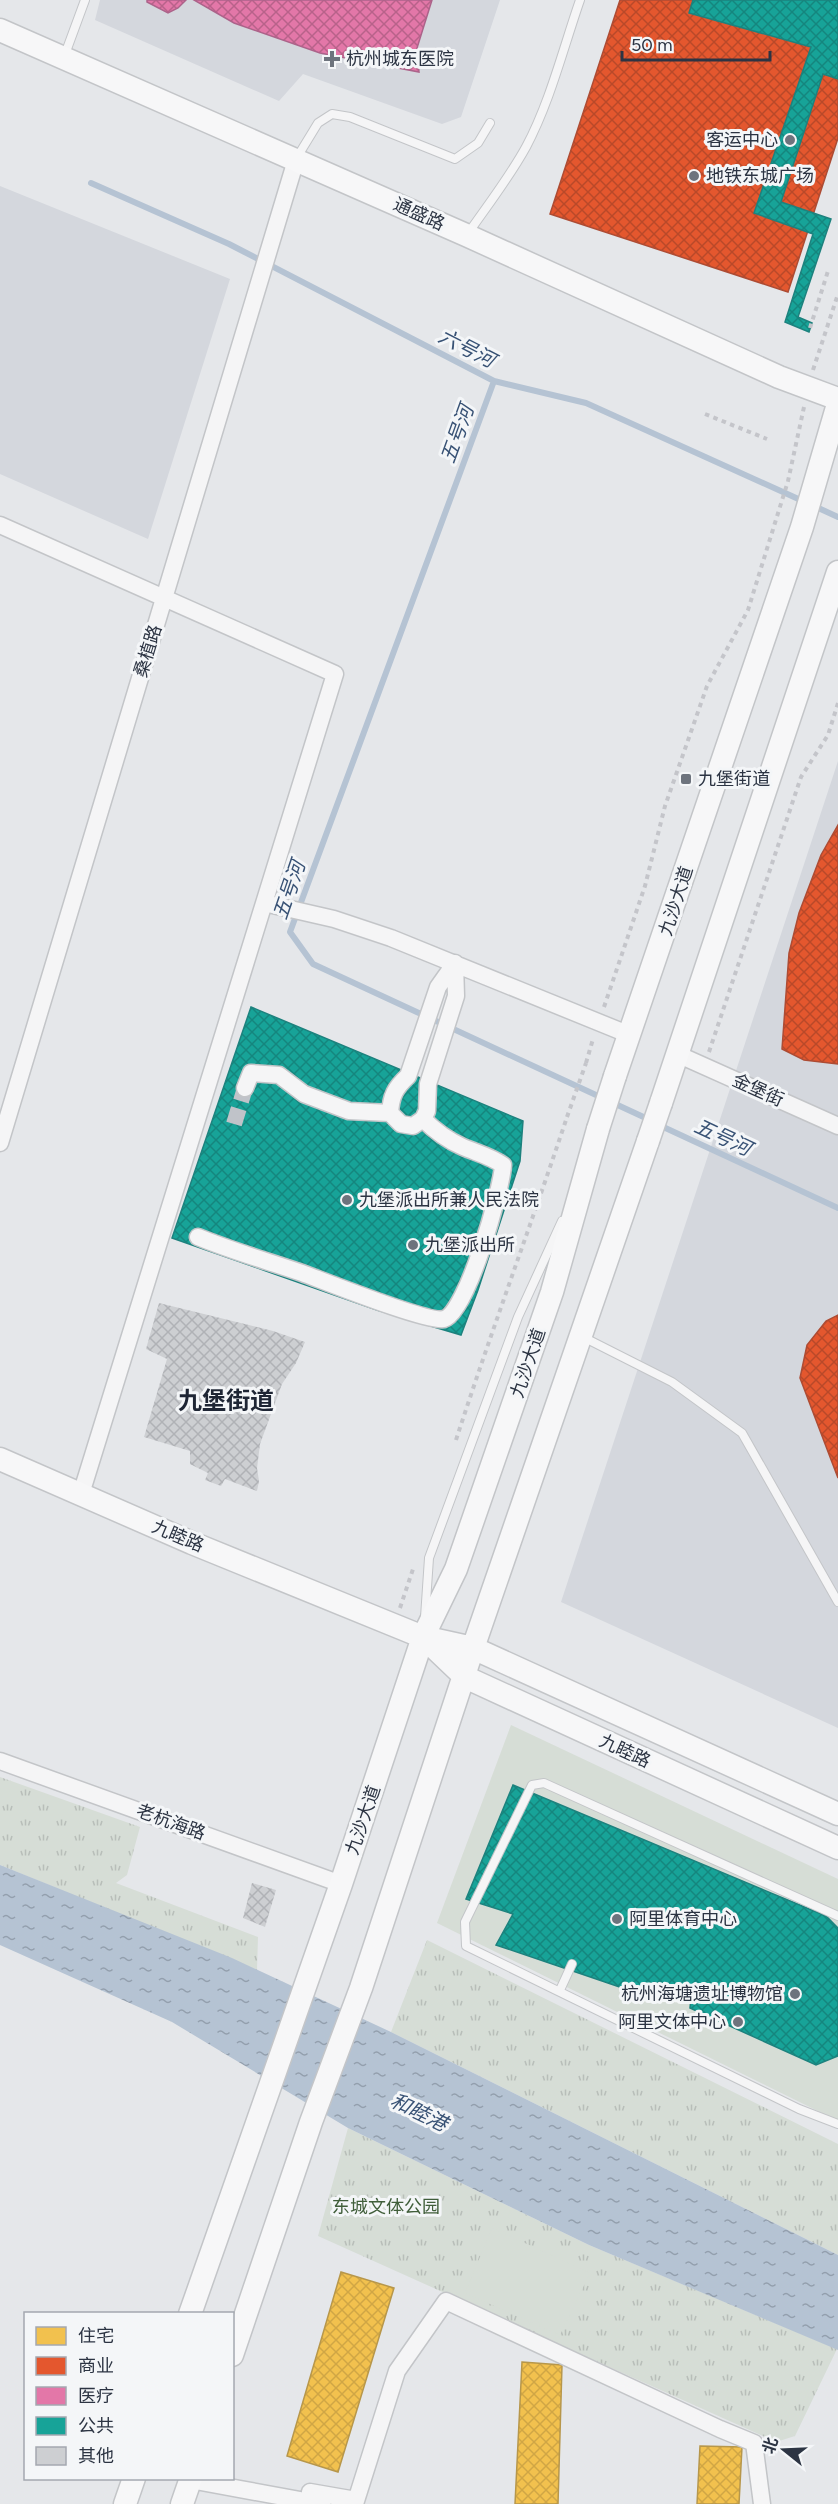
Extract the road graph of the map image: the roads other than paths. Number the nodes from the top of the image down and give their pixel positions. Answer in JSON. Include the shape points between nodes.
{"nodes":[{"id":1,"x":85,"y":0,"type":"edge"},
{"id":2,"x":580,"y":0,"type":"edge"},
{"id":3,"x":0,"y":30,"type":"edge"},
{"id":4,"x":64,"y":57,"type":"junction"},
{"id":5,"x":490,"y":123,"type":"dead end"},
{"id":6,"x":296,"y":160,"type":"junction"},
{"id":7,"x":466,"y":235,"type":"junction"},
{"id":8,"x":838,"y":399,"type":"edge"},
{"id":9,"x":838,"y":404,"type":"edge"},
{"id":10,"x":0,"y":525,"type":"edge"},
{"id":11,"x":838,"y":572,"type":"edge"},
{"id":12,"x":164,"y":598,"type":"junction"},
{"id":13,"x":264,"y":903,"type":"junction"},
{"id":14,"x":455,"y":963,"type":"junction"},
{"id":15,"x":630,"y":1035,"type":"junction"},
{"id":16,"x":677,"y":1054,"type":"junction"},
{"id":17,"x":245,"y":1088,"type":"tunnel mouth"},
{"id":18,"x":390,"y":1113,"type":"junction"},
{"id":19,"x":423,"y":1119,"type":"junction"},
{"id":20,"x":838,"y":1126,"type":"edge"},
{"id":21,"x":0,"y":1143,"type":"edge"},
{"id":22,"x":198,"y":1237,"type":"dead end"},
{"id":23,"x":581,"y":1336,"type":"junction"},
{"id":24,"x":0,"y":1459,"type":"edge"},
{"id":25,"x":81,"y":1494,"type":"junction"},
{"id":26,"x":838,"y":1602,"type":"edge"},
{"id":27,"x":423,"y":1637,"type":"junction"},
{"id":28,"x":473,"y":1648,"type":"junction"},
{"id":29,"x":465,"y":1677,"type":"junction"},
{"id":30,"x":0,"y":1761,"type":"edge"},
{"id":31,"x":838,"y":1814,"type":"edge"},
{"id":32,"x":838,"y":1848,"type":"edge"},
{"id":33,"x":341,"y":1884,"type":"junction"},
{"id":34,"x":838,"y":1917,"type":"edge"},
{"id":35,"x":572,"y":1964,"type":"dead end"},
{"id":36,"x":560,"y":1990,"type":"junction"},
{"id":37,"x":838,"y":2124,"type":"edge"},
{"id":38,"x":190,"y":2312,"type":"edge"},
{"id":39,"x":234,"y":2349,"type":"edge"},
{"id":40,"x":234,"y":2477,"type":"edge"},
{"id":41,"x":133,"y":2480,"type":"edge"},
{"id":42,"x":191,"y":2480,"type":"edge"},
{"id":43,"x":196,"y":2480,"type":"edge"},
{"id":44,"x":356,"y":2502,"type":"edge"},
{"id":45,"x":125,"y":2504,"type":"edge"},
{"id":46,"x":182,"y":2504,"type":"edge"},
{"id":47,"x":322,"y":2504,"type":"edge"},
{"id":48,"x":762,"y":2504,"type":"edge"}],
"edges":[{"from":1,"to":4,"type":"lane"},
{"from":2,"to":7,"type":"lane","via":[[527,145]]},
{"from":3,"to":4,"type":"main road","name":"通盛路"},
{"from":4,"to":6,"type":"main road","name":"通盛路"},
{"from":5,"to":6,"type":"lane","via":[[478,143],[455,159],[350,117],[332,114],[318,123]]},
{"from":6,"to":7,"type":"main road","name":"通盛路"},
{"from":6,"to":12,"type":"street","name":"桑植路"},
{"from":7,"to":8,"type":"main road","name":"通盛路"},
{"from":9,"to":15,"type":"main road","name":"九沙大道","via":[[802,527]]},
{"from":10,"to":12,"type":"street"},
{"from":11,"to":16,"type":"main road"},
{"from":12,"to":13,"type":"street","via":[[335,674]]},
{"from":12,"to":21,"type":"street","name":"桑植路"},
{"from":13,"to":14,"type":"street","via":[[334,919]]},
{"from":13,"to":25,"type":"street"},
{"from":14,"to":15,"type":"street"},
{"from":14,"to":18,"type":"street","via":[[438,987],[408,1076],[391,1097]]},
{"from":14,"to":19,"type":"street","via":[[456,996],[428,1084],[428,1110]]},
{"from":15,"to":27,"type":"main road","name":"九沙大道","bridge":true,"via":[[584,1174],[545,1314],[456,1569]]},
{"from":16,"to":20,"type":"street","name":"金堡街"},
{"from":16,"to":23,"type":"main road","bridge":true},
{"from":17,"to":18,"type":"street","via":[[252,1073],[279,1075],[304,1094],[349,1111]]},
{"from":18,"to":19,"type":"street","via":[[401,1124],[413,1126]]},
{"from":19,"to":22,"type":"street","via":[[440,1135],[489,1155],[503,1165],[503,1179],[479,1256],[454,1312],[444,1319],[390,1305]]},
{"from":23,"to":26,"type":"lane","via":[[672,1382],[742,1432]]},
{"from":23,"to":28,"type":"main road"},
{"from":24,"to":25,"type":"main road","name":"九睦路"},
{"from":25,"to":27,"type":"main road","name":"九睦路"},
{"from":27,"to":28,"type":"main road","name":"九睦路"},
{"from":27,"to":29,"type":"main road","name":"九睦路"},
{"from":27,"to":33,"type":"main road","name":"九沙大道"},
{"from":28,"to":29,"type":"main road"},
{"from":28,"to":31,"type":"main road","name":"九睦路"},
{"from":29,"to":32,"type":"main road","name":"九睦路"},
{"from":29,"to":39,"type":"main road"},
{"from":30,"to":33,"type":"street","name":"老杭海路"},
{"from":33,"to":38,"type":"main road","name":"九沙大道"},
{"from":34,"to":36,"type":"lane","via":[[544,1783],[532,1785],[465,1922],[466,1946]]},
{"from":35,"to":36,"type":"lane"},
{"from":36,"to":37,"type":"lane","via":[[799,2109]]},
{"from":40,"to":44,"type":"street"},
{"from":41,"to":45,"type":"main road"},
{"from":42,"to":46,"type":"main road"},
{"from":43,"to":47,"type":"street"},
{"from":44,"to":48,"type":"street","via":[[397,2371],[446,2301],[754,2443]]}]}
